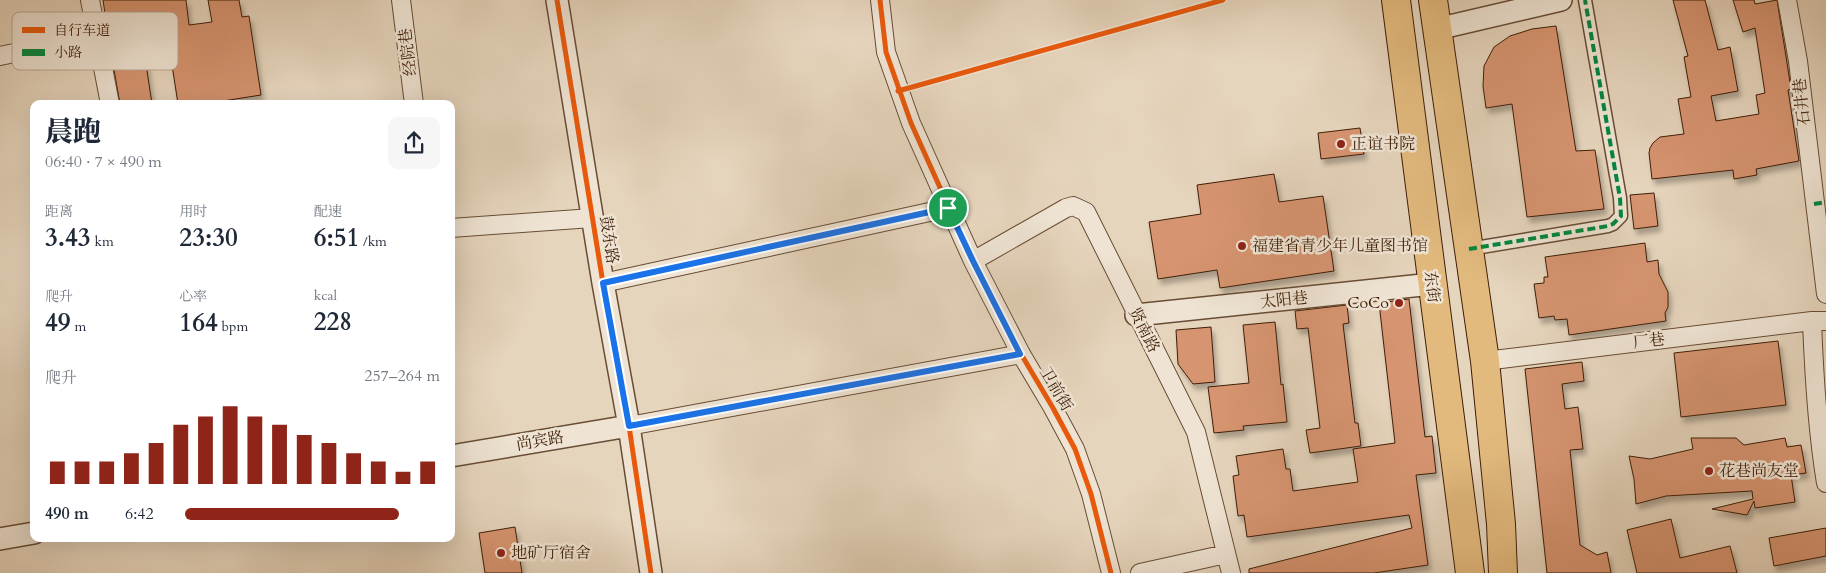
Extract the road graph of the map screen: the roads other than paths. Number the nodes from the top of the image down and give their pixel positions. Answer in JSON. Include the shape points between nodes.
{"nodes":[{"id":1,"x":401,"y":0,"type":"edge"},
{"id":2,"x":557,"y":0,"type":"edge"},
{"id":3,"x":880,"y":0,"type":"edge"},
{"id":4,"x":1396,"y":0,"type":"edge"},
{"id":5,"x":1433,"y":0,"type":"edge"},
{"id":6,"x":1562,"y":0,"type":"edge"},
{"id":7,"x":1585,"y":0,"type":"edge"},
{"id":8,"x":1787,"y":0,"type":"edge"},
{"id":9,"x":1437,"y":29,"type":"junction"},
{"id":10,"x":104,"y":70,"type":"edge"},
{"id":11,"x":109,"y":100,"type":"edge"},
{"id":12,"x":414,"y":100,"type":"edge"},
{"id":13,"x":948,"y":208,"type":"junction"},
{"id":14,"x":592,"y":218,"type":"junction"},
{"id":15,"x":455,"y":228,"type":"edge"},
{"id":16,"x":1469,"y":249,"type":"junction"},
{"id":17,"x":973,"y":261,"type":"junction"},
{"id":18,"x":603,"y":283,"type":"junction"},
{"id":19,"x":1432,"y":284,"type":"junction"},
{"id":20,"x":1826,"y":294,"type":"edge"},
{"id":21,"x":1136,"y":315,"type":"junction"},
{"id":22,"x":1819,"y":321,"type":"edge"},
{"id":23,"x":1020,"y":354,"type":"junction"},
{"id":24,"x":1485,"y":361,"type":"junction"},
{"id":25,"x":629,"y":426,"type":"junction"},
{"id":26,"x":455,"y":455,"type":"edge"},
{"id":27,"x":1826,"y":483,"type":"edge"},
{"id":28,"x":30,"y":534,"type":"edge"},
{"id":29,"x":0,"y":539,"type":"edge"},
{"id":30,"x":1226,"y":554,"type":"junction"},
{"id":31,"x":650,"y":573,"type":"edge"},
{"id":32,"x":1111,"y":573,"type":"edge"},
{"id":33,"x":1140,"y":573,"type":"edge"},
{"id":34,"x":1231,"y":573,"type":"edge"},
{"id":35,"x":1470,"y":573,"type":"edge"},
{"id":36,"x":1503,"y":573,"type":"edge"}],
"edges":[{"from":1,"to":12,"type":"street","name":"经院巷"},
{"from":2,"to":14,"type":"street","name":"鼓东路"},
{"from":3,"to":13,"type":"street","name":"卫前街","via":[[886,52],[898,90]]},
{"from":4,"to":19,"type":"main road","name":"东街"},
{"from":5,"to":9,"type":"main road"},
{"from":6,"to":9,"type":"street"},
{"from":7,"to":16,"type":"street","via":[[1620,198],[1620,216],[1608,226]]},
{"from":8,"to":20,"type":"street","name":"石井巷","via":[[1798,61]]},
{"from":9,"to":16,"type":"main road"},
{"from":10,"to":11,"type":"street"},
{"from":13,"to":17,"type":"street","name":"卫前街"},
{"from":13,"to":18,"type":"street"},
{"from":14,"to":15,"type":"street"},
{"from":14,"to":18,"type":"street","name":"鼓东路"},
{"from":16,"to":24,"type":"main road"},
{"from":17,"to":21,"type":"street","name":"贤南路","via":[[1074,206],[1086,212]]},
{"from":17,"to":23,"type":"street","name":"卫前街"},
{"from":18,"to":25,"type":"street","name":"鼓东路"},
{"from":19,"to":21,"type":"street","name":"太阳巷"},
{"from":19,"to":35,"type":"main road","name":"东街"},
{"from":21,"to":30,"type":"street","name":"贤南路","via":[[1196,432]]},
{"from":22,"to":24,"type":"street","name":"厂巷"},
{"from":22,"to":27,"type":"street","via":[[1814,380]]},
{"from":23,"to":25,"type":"street"},
{"from":23,"to":32,"type":"street","name":"卫前街","via":[[1076,449]]},
{"from":24,"to":36,"type":"main road"},
{"from":25,"to":26,"type":"street","name":"尚宾路"},
{"from":25,"to":31,"type":"street","name":"鼓东路"},
{"from":28,"to":29,"type":"street"},
{"from":30,"to":33,"type":"street"},
{"from":30,"to":34,"type":"street","name":"贤南路"}]}
